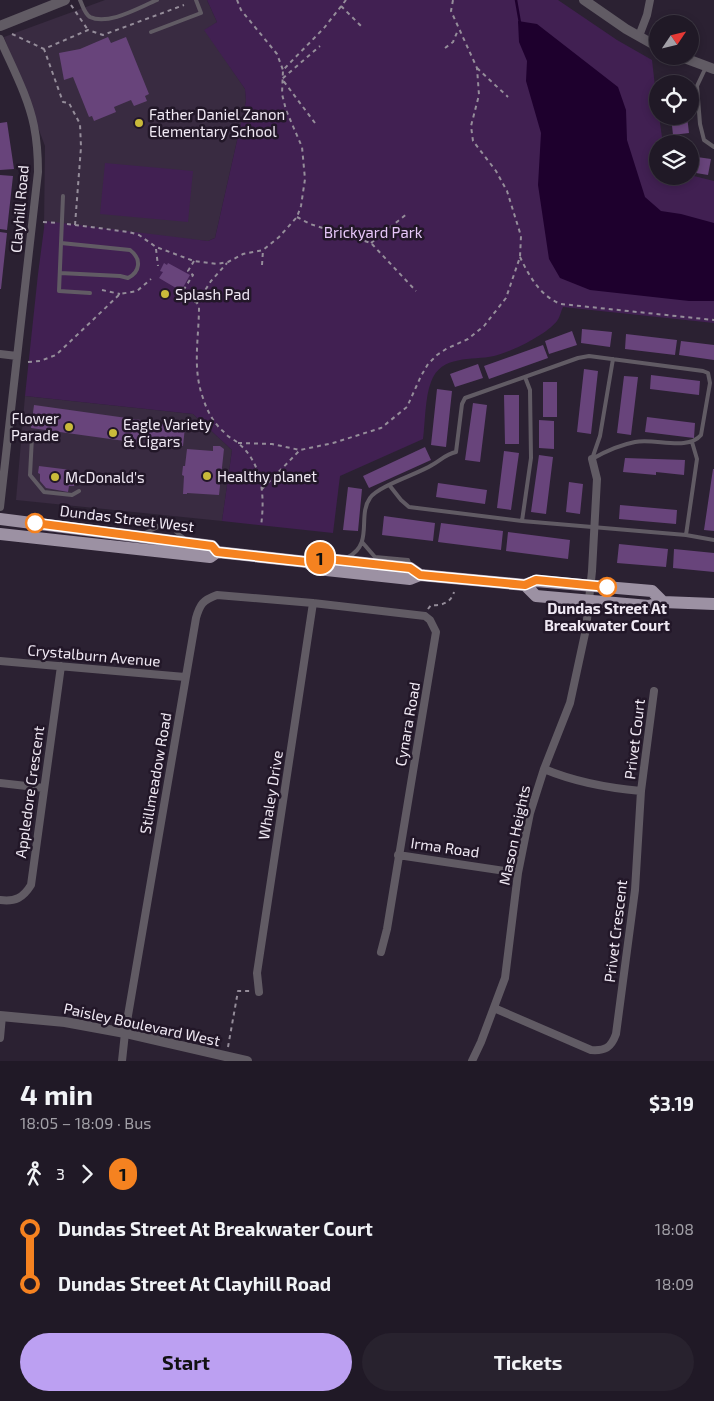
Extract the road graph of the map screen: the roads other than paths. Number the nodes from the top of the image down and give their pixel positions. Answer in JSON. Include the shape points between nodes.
{"nodes":[{"id":1,"x":66,"y":0,"type":"edge"},
{"id":2,"x":80,"y":0,"type":"edge"},
{"id":3,"x":157,"y":0,"type":"edge"},
{"id":4,"x":196,"y":0,"type":"edge"},
{"id":5,"x":584,"y":0,"type":"edge"},
{"id":6,"x":650,"y":0,"type":"edge"},
{"id":7,"x":0,"y":26,"type":"edge"},
{"id":8,"x":151,"y":32,"type":"dead end"},
{"id":9,"x":640,"y":36,"type":"junction"},
{"id":10,"x":0,"y":39,"type":"edge"},
{"id":11,"x":649,"y":41,"type":"edge"},
{"id":12,"x":710,"y":68,"type":"edge"},
{"id":13,"x":714,"y":147,"type":"edge"},
{"id":14,"x":63,"y":196,"type":"dead end"},
{"id":15,"x":61,"y":243,"type":"junction"},
{"id":16,"x":60,"y":273,"type":"junction"},
{"id":17,"x":90,"y":293,"type":"dead end"},
{"id":18,"x":0,"y":354,"type":"edge"},
{"id":19,"x":17,"y":356,"type":"junction"},
{"id":20,"x":613,"y":359,"type":"junction"},
{"id":21,"x":525,"y":377,"type":"junction"},
{"id":22,"x":32,"y":437,"type":"dead end"},
{"id":23,"x":692,"y":442,"type":"junction"},
{"id":24,"x":592,"y":459,"type":"junction"},
{"id":25,"x":390,"y":486,"type":"junction"},
{"id":26,"x":79,"y":491,"type":"dead end"},
{"id":27,"x":0,"y":506,"type":"edge"},
{"id":28,"x":0,"y":519,"type":"edge"},
{"id":29,"x":522,"y":521,"type":"junction"},
{"id":30,"x":594,"y":528,"type":"junction"},
{"id":31,"x":0,"y":534,"type":"edge"},
{"id":32,"x":686,"y":535,"type":"junction"},
{"id":33,"x":138,"y":536,"type":"junction"},
{"id":34,"x":714,"y":540,"type":"edge"},
{"id":35,"x":362,"y":542,"type":"junction"},
{"id":36,"x":189,"y":543,"type":"junction"},
{"id":37,"x":217,"y":552,"type":"junction"},
{"id":38,"x":337,"y":560,"type":"junction"},
{"id":39,"x":307,"y":562,"type":"junction"},
{"id":40,"x":415,"y":571,"type":"junction"},
{"id":41,"x":525,"y":585,"type":"junction"},
{"id":42,"x":591,"y":585,"type":"junction"},
{"id":43,"x":590,"y":601,"type":"junction"},
{"id":44,"x":663,"y":602,"type":"junction"},
{"id":45,"x":313,"y":603,"type":"junction"},
{"id":46,"x":714,"y":604,"type":"edge"},
{"id":47,"x":0,"y":661,"type":"edge"},
{"id":48,"x":61,"y":666,"type":"junction"},
{"id":49,"x":185,"y":676,"type":"junction"},
{"id":50,"x":654,"y":691,"type":"dead end"},
{"id":51,"x":544,"y":769,"type":"junction"},
{"id":52,"x":0,"y":783,"type":"edge"},
{"id":53,"x":44,"y":788,"type":"junction"},
{"id":54,"x":641,"y":791,"type":"junction"},
{"id":55,"x":398,"y":854,"type":"junction"},
{"id":56,"x":518,"y":873,"type":"junction"},
{"id":57,"x":0,"y":900,"type":"edge"},
{"id":58,"x":381,"y":952,"type":"dead end"},
{"id":59,"x":259,"y":992,"type":"road end"},
{"id":60,"x":494,"y":1008,"type":"junction"},
{"id":61,"x":1,"y":1016,"type":"edge"},
{"id":62,"x":125,"y":1033,"type":"junction"},
{"id":63,"x":0,"y":1038,"type":"edge"},
{"id":64,"x":122,"y":1061,"type":"edge"},
{"id":65,"x":245,"y":1061,"type":"edge"},
{"id":66,"x":472,"y":1061,"type":"edge"}],
"edges":[{"from":1,"to":7,"type":"street"},
{"from":2,"to":3,"type":"lane","via":[[91,17],[108,20]]},
{"from":4,"to":8,"type":"lane","via":[[201,13]]},
{"from":5,"to":9,"type":"street"},
{"from":6,"to":9,"type":"street"},
{"from":9,"to":11,"type":"street"},
{"from":10,"to":19,"type":"street","name":"Clayhill Road","via":[[25,99],[38,149]]},
{"from":12,"to":13,"type":"lane","via":[[697,86],[704,140]]},
{"from":14,"to":15,"type":"lane"},
{"from":15,"to":16,"type":"lane"},
{"from":15,"to":16,"type":"lane","via":[[130,250],[138,259],[138,265],[135,274],[128,278]]},
{"from":16,"to":17,"type":"lane","via":[[59,291]]},
{"from":18,"to":19,"type":"street"},
{"from":19,"to":27,"type":"street","name":"Clayhill Road"},
{"from":20,"to":21,"type":"lane","via":[[598,356],[578,358]]},
{"from":20,"to":23,"type":"lane","via":[[708,373],[710,383],[702,435]]},
{"from":20,"to":24,"type":"lane","via":[[600,436]]},
{"from":21,"to":25,"type":"lane","via":[[465,398],[456,452],[448,453],[432,465]]},
{"from":21,"to":29,"type":"lane","via":[[530,390],[531,458]]},
{"from":22,"to":26,"type":"lane","via":[[30,475],[44,492],[72,495]]},
{"from":23,"to":24,"type":"lane","via":[[636,441],[612,448]]},
{"from":23,"to":32,"type":"lane","via":[[697,459]]},
{"from":24,"to":30,"type":"street","name":"Mason Heights","via":[[597,479]]},
{"from":25,"to":29,"type":"lane","via":[[410,507]]},
{"from":25,"to":35,"type":"lane","via":[[370,498]]},
{"from":28,"to":33,"type":"main road","name":"Dundas Street West"},
{"from":29,"to":30,"type":"lane"},
{"from":30,"to":32,"type":"lane"},
{"from":30,"to":42,"type":"street","name":"Mason Heights"},
{"from":31,"to":37,"type":"main road","name":"Dundas Street West","via":[[210,557]]},
{"from":32,"to":34,"type":"lane"},
{"from":33,"to":36,"type":"main road","name":"Dundas Street West"},
{"from":33,"to":36,"type":"lane","via":[[156,528],[167,518]]},
{"from":35,"to":38,"type":"lane","via":[[354,554]]},
{"from":35,"to":40,"type":"lane","via":[[375,557],[408,560]]},
{"from":36,"to":37,"type":"main road","name":"Dundas Street West","via":[[212,546]]},
{"from":37,"to":39,"type":"main road","name":"Dundas Street West"},
{"from":38,"to":39,"type":"main road","name":"Dundas Street West","via":[[318,558]]},
{"from":38,"to":40,"type":"main road","name":"Dundas Street West"},
{"from":39,"to":40,"type":"main road","name":"Dundas Street West","via":[[317,569],[410,579]]},
{"from":40,"to":41,"type":"main road","name":"Dundas Street West"},
{"from":41,"to":42,"type":"main road","name":"Dundas Street West","via":[[536,580]]},
{"from":41,"to":43,"type":"main road","name":"Dundas Street West","via":[[536,596]]},
{"from":42,"to":43,"type":"street","name":"Mason Heights"},
{"from":42,"to":44,"type":"main road","name":"Dundas Street West","via":[[652,591]]},
{"from":43,"to":44,"type":"main road","name":"Dundas Street West","via":[[649,606]]},
{"from":43,"to":51,"type":"street","name":"Mason Heights","via":[[570,703]]},
{"from":44,"to":46,"type":"main road","name":"Dundas Street West"},
{"from":45,"to":49,"type":"street","name":"Stillmeadow Road","via":[[217,595],[208,598],[200,606],[196,618]]},
{"from":45,"to":55,"type":"street","name":"Cynara Road","via":[[424,616],[436,632]]},
{"from":45,"to":59,"type":"street","name":"Whaley Drive","via":[[257,973]]},
{"from":47,"to":48,"type":"street","name":"Crystalburn Avenue"},
{"from":48,"to":49,"type":"street","name":"Crystalburn Avenue"},
{"from":48,"to":53,"type":"street","name":"Appledore Crescent"},
{"from":49,"to":62,"type":"street","name":"Stillmeadow Road"},
{"from":50,"to":54,"type":"street","name":"Privet Court"},
{"from":51,"to":54,"type":"street","via":[[564,778]]},
{"from":51,"to":56,"type":"street","name":"Mason Heights","via":[[530,813]]},
{"from":52,"to":53,"type":"street"},
{"from":53,"to":57,"type":"street","name":"Appledore Crescent","via":[[31,885],[18,899],[11,902]]},
{"from":54,"to":60,"type":"street","name":"Privet Crescent","via":[[635,890],[612,1045],[605,1050],[590,1050]]},
{"from":55,"to":56,"type":"street","name":"Irma Road"},
{"from":55,"to":58,"type":"street","name":"Cynara Road"},
{"from":56,"to":60,"type":"street","name":"Mason Heights","via":[[508,963]]},
{"from":60,"to":66,"type":"street","name":"Mason Heights"},
{"from":61,"to":62,"type":"street","name":"Paisley Boulevard West","via":[[65,1022]]},
{"from":61,"to":63,"type":"street"},
{"from":62,"to":64,"type":"street","name":"Stillmeadow Road"},
{"from":62,"to":65,"type":"street","name":"Paisley Boulevard West"}]}
